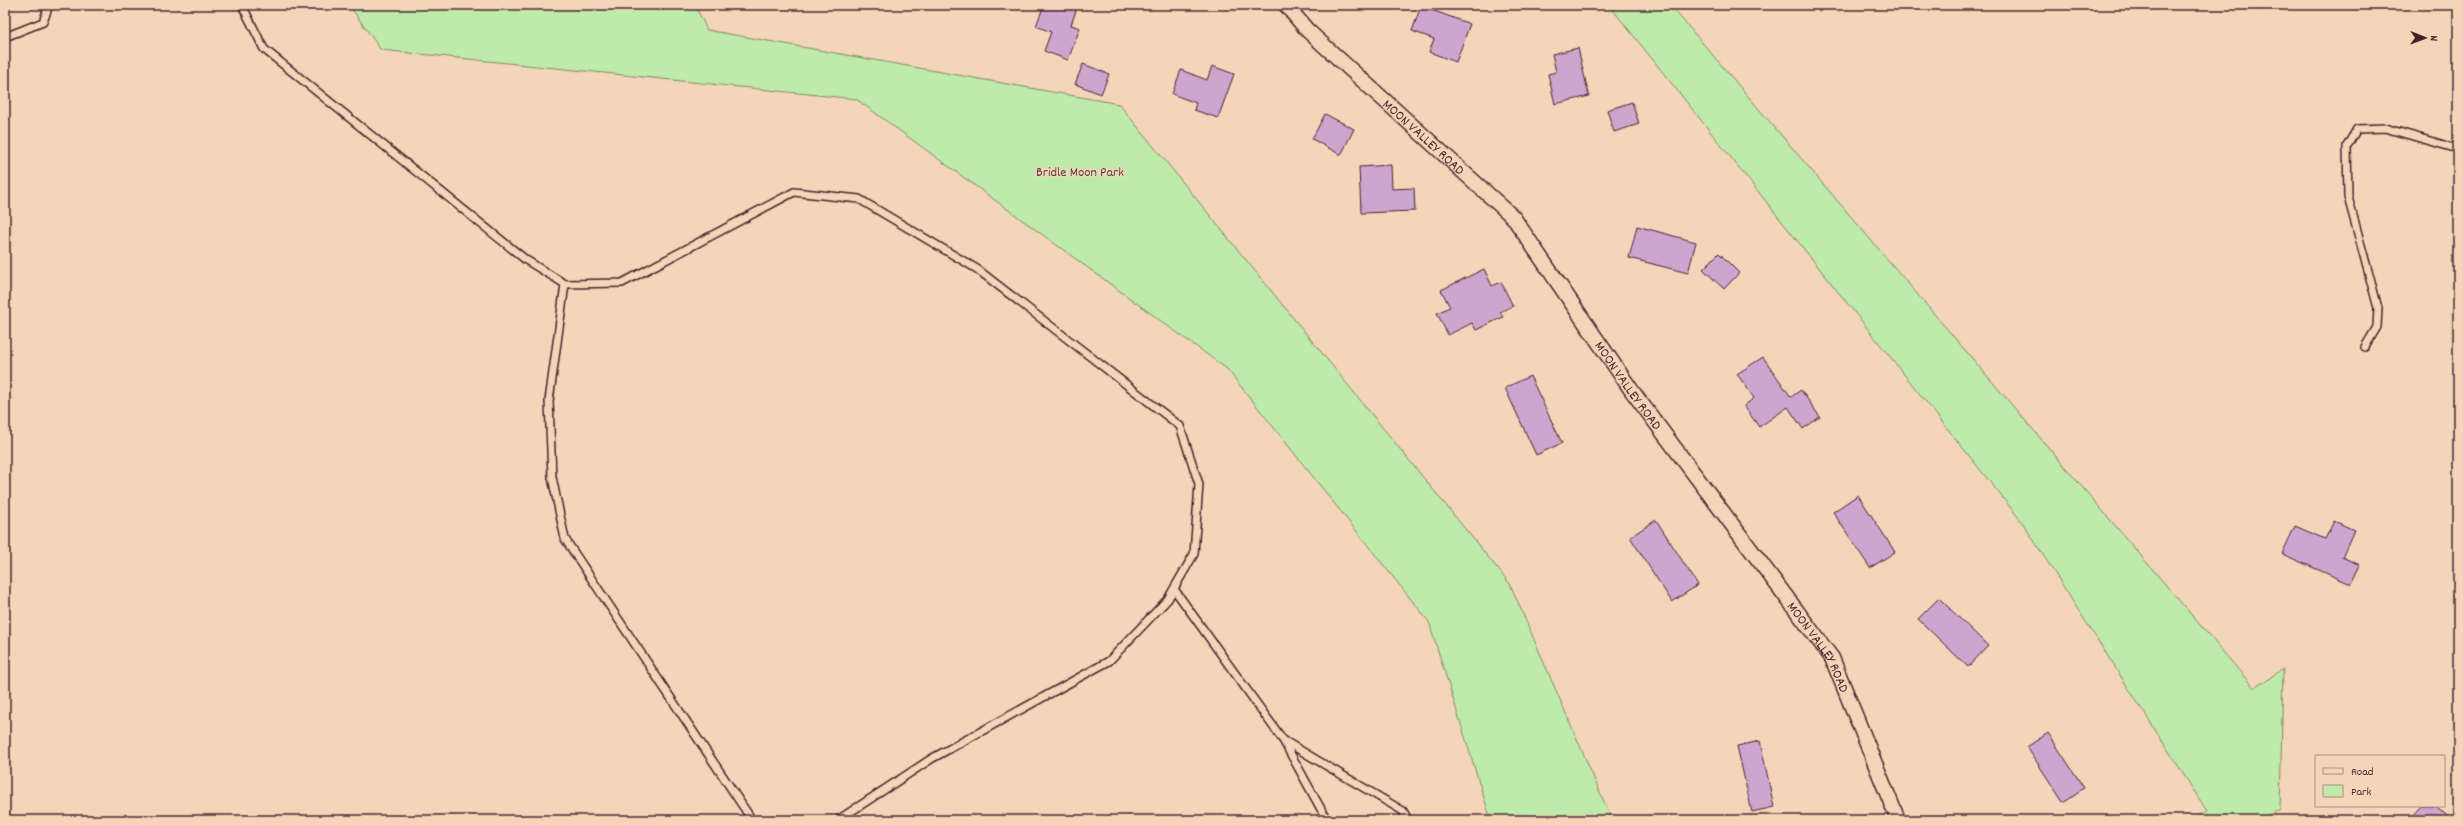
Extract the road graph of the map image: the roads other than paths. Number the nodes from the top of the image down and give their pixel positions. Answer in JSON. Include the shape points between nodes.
{"nodes":[{"id":1,"x":49,"y":5,"type":"edge"},
{"id":2,"x":242,"y":5,"type":"edge"},
{"id":3,"x":1286,"y":5,"type":"edge"},
{"id":4,"x":5,"y":37,"type":"edge"},
{"id":5,"x":2458,"y":149,"type":"edge"},
{"id":6,"x":565,"y":284,"type":"junction"},
{"id":7,"x":2365,"y":346,"type":"dead end"},
{"id":8,"x":1174,"y":589,"type":"junction"},
{"id":9,"x":1283,"y":740,"type":"junction"},
{"id":10,"x":752,"y":820,"type":"edge"},
{"id":11,"x":838,"y":820,"type":"edge"},
{"id":12,"x":1327,"y":820,"type":"edge"},
{"id":13,"x":1408,"y":820,"type":"edge"},
{"id":14,"x":1898,"y":820,"type":"edge"}],
"edges":[{"from":1,"to":4,"type":"lane","via":[[43,22]]},
{"from":2,"to":6,"type":"lane","via":[[264,49],[526,260]]},
{"from":3,"to":14,"type":"street","name":"MOON VALLEY ROAD","via":[[1307,30],[1513,217],[1632,391],[1832,658]]},
{"from":5,"to":7,"type":"lane","via":[[2385,128],[2357,129],[2347,146],[2348,197],[2378,308],[2377,327]]},
{"from":6,"to":8,"type":"lane","via":[[622,283],[794,192],[859,200],[977,268],[1180,426],[1199,484],[1194,554]]},
{"from":6,"to":10,"type":"lane","via":[[549,401],[552,477],[565,540]]},
{"from":8,"to":9,"type":"lane"},
{"from":8,"to":11,"type":"lane","via":[[1168,599],[1109,661],[931,759]]},
{"from":9,"to":12,"type":"lane"},
{"from":9,"to":13,"type":"lane","via":[[1403,811]]}]}
